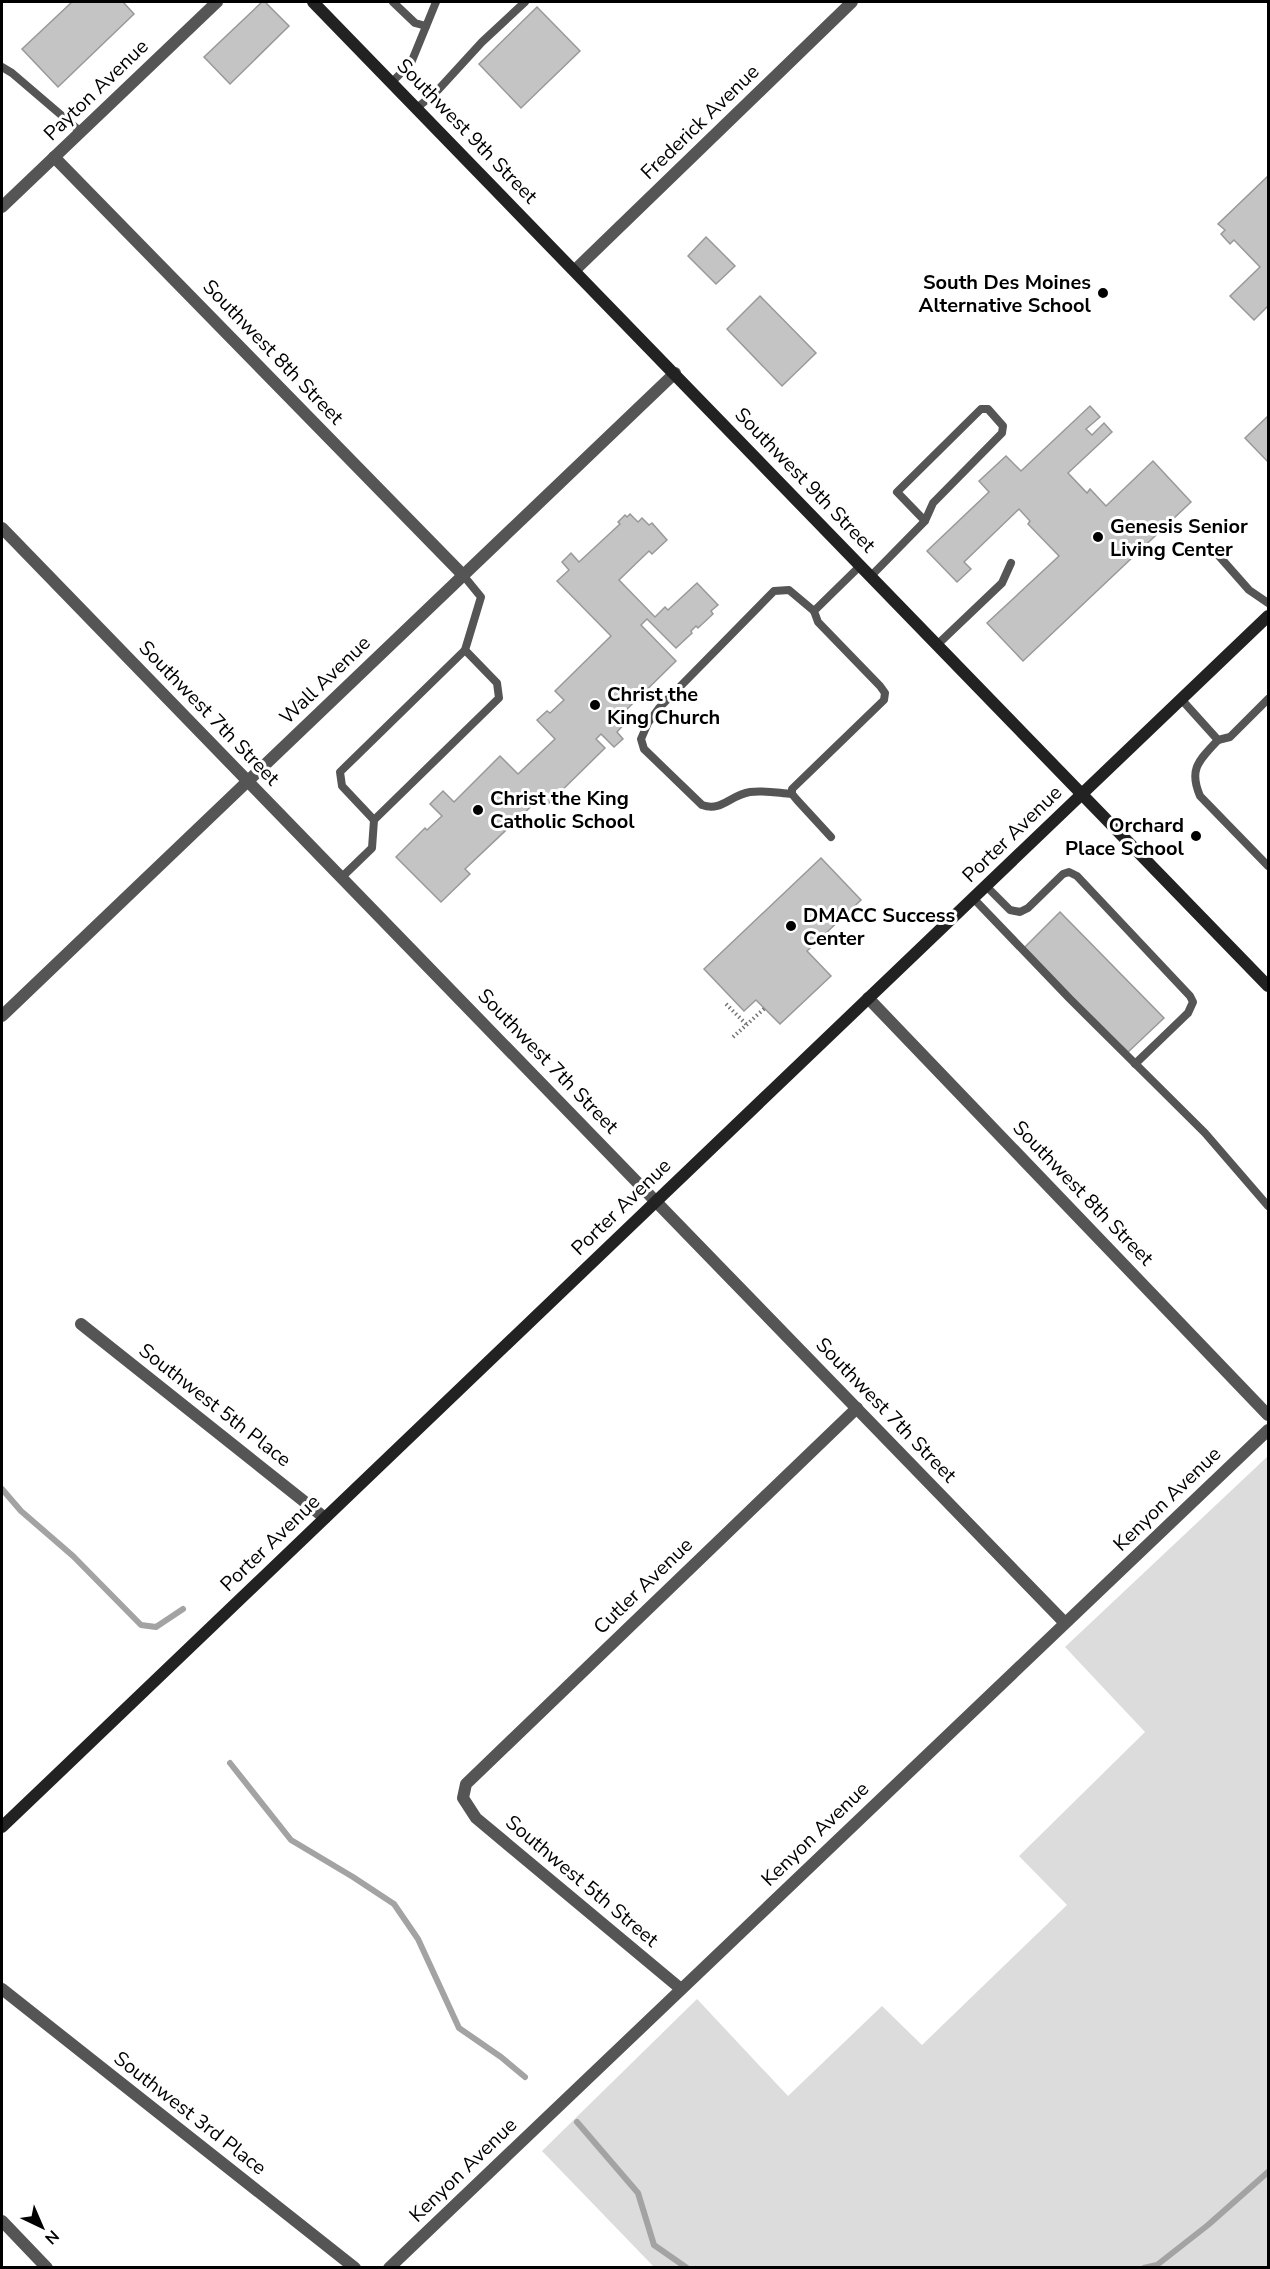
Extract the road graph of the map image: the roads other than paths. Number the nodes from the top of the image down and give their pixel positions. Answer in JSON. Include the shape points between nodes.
{"nodes":[{"id":1,"x":218,"y":2,"type":"edge"},
{"id":2,"x":313,"y":2,"type":"edge"},
{"id":3,"x":393,"y":2,"type":"edge"},
{"id":4,"x":436,"y":2,"type":"edge"},
{"id":5,"x":525,"y":2,"type":"edge"},
{"id":6,"x":852,"y":2,"type":"edge"},
{"id":7,"x":426,"y":26,"type":"junction"},
{"id":8,"x":2,"y":67,"type":"edge"},
{"id":9,"x":392,"y":82,"type":"junction"},
{"id":10,"x":417,"y":108,"type":"junction"},
{"id":11,"x":81,"y":132,"type":"junction"},
{"id":12,"x":54,"y":157,"type":"junction"},
{"id":13,"x":2,"y":207,"type":"edge"},
{"id":14,"x":575,"y":270,"type":"junction"},
{"id":15,"x":675,"y":373,"type":"junction"},
{"id":16,"x":925,"y":521,"type":"junction"},
{"id":17,"x":2,"y":528,"type":"edge"},
{"id":18,"x":1212,"y":548,"type":"dead end"},
{"id":19,"x":1011,"y":563,"type":"dead end"},
{"id":20,"x":861,"y":565,"type":"junction"},
{"id":21,"x":463,"y":575,"type":"junction"},
{"id":22,"x":871,"y":576,"type":"junction"},
{"id":23,"x":1269,"y":603,"type":"edge"},
{"id":24,"x":814,"y":611,"type":"junction"},
{"id":25,"x":1269,"y":616,"type":"edge"},
{"id":26,"x":938,"y":644,"type":"junction"},
{"id":27,"x":465,"y":650,"type":"junction"},
{"id":28,"x":1181,"y":699,"type":"junction"},
{"id":29,"x":1269,"y":699,"type":"edge"},
{"id":30,"x":1218,"y":740,"type":"junction"},
{"id":31,"x":247,"y":781,"type":"junction"},
{"id":32,"x":792,"y":794,"type":"junction"},
{"id":33,"x":1083,"y":794,"type":"junction"},
{"id":34,"x":374,"y":820,"type":"junction"},
{"id":35,"x":831,"y":837,"type":"dead end"},
{"id":36,"x":1269,"y":866,"type":"edge"},
{"id":37,"x":342,"y":878,"type":"junction"},
{"id":38,"x":986,"y":886,"type":"junction"},
{"id":39,"x":973,"y":898,"type":"junction"},
{"id":40,"x":1266,"y":978,"type":"edge"},
{"id":41,"x":868,"y":998,"type":"junction"},
{"id":42,"x":2,"y":1016,"type":"edge"},
{"id":43,"x":1135,"y":1064,"type":"junction"},
{"id":44,"x":656,"y":1201,"type":"junction"},
{"id":45,"x":1269,"y":1206,"type":"edge"},
{"id":46,"x":81,"y":1324,"type":"dead end"},
{"id":47,"x":857,"y":1408,"type":"junction"},
{"id":48,"x":1269,"y":1415,"type":"edge"},
{"id":49,"x":1269,"y":1430,"type":"edge"},
{"id":50,"x":325,"y":1518,"type":"junction"},
{"id":51,"x":1065,"y":1623,"type":"junction"},
{"id":52,"x":463,"y":1798,"type":"joint"},
{"id":53,"x":2,"y":1827,"type":"edge"},
{"id":54,"x":2,"y":1989,"type":"edge"},
{"id":55,"x":681,"y":1989,"type":"junction"},
{"id":56,"x":2,"y":2221,"type":"edge"},
{"id":57,"x":47,"y":2268,"type":"edge"},
{"id":58,"x":355,"y":2268,"type":"edge"},
{"id":59,"x":389,"y":2268,"type":"edge"}],
"edges":[{"from":1,"to":11,"type":"street","name":"Payton Avenue"},
{"from":2,"to":9,"type":"street","name":"Southwest 9th Street"},
{"from":3,"to":7,"type":"lane","via":[[415,23]]},
{"from":4,"to":7,"type":"lane"},
{"from":5,"to":10,"type":"lane"},
{"from":6,"to":14,"type":"street","name":"Frederick Avenue"},
{"from":7,"to":9,"type":"lane","via":[[411,63]]},
{"from":8,"to":11,"type":"lane"},
{"from":9,"to":10,"type":"street","name":"Southwest 9th Street"},
{"from":10,"to":14,"type":"street","name":"Southwest 9th Street"},
{"from":11,"to":12,"type":"street","name":"Payton Avenue"},
{"from":12,"to":13,"type":"street","name":"Payton Avenue"},
{"from":12,"to":21,"type":"street","name":"Southwest 8th Street"},
{"from":14,"to":15,"type":"street","name":"Southwest 9th Street"},
{"from":15,"to":20,"type":"street","name":"Southwest 9th Street"},
{"from":15,"to":21,"type":"street","name":"Wall Avenue"},
{"from":16,"to":16,"type":"lane","via":[[933,503],[1002,432],[1003,426],[987,408],[981,409],[897,492]]},
{"from":16,"to":22,"type":"lane"},
{"from":17,"to":31,"type":"street","name":"Southwest 7th Street"},
{"from":18,"to":23,"type":"lane","via":[[1249,590]]},
{"from":19,"to":26,"type":"lane","via":[[1002,584]]},
{"from":20,"to":22,"type":"street","name":"Southwest 9th Street"},
{"from":20,"to":24,"type":"lane"},
{"from":21,"to":27,"type":"lane","via":[[481,597]]},
{"from":21,"to":31,"type":"street","name":"Wall Avenue"},
{"from":22,"to":26,"type":"street","name":"Southwest 9th Street"},
{"from":24,"to":32,"type":"lane","via":[[819,622],[885,693],[884,700],[797,783]]},
{"from":24,"to":32,"type":"lane","via":[[789,590],[774,591],[659,708],[641,739],[645,749],[702,805],[718,807],[749,792]]},
{"from":25,"to":28,"type":"street","name":"Porter Avenue"},
{"from":26,"to":33,"type":"street","name":"Southwest 9th Street"},
{"from":27,"to":34,"type":"lane","via":[[340,772],[342,786]]},
{"from":27,"to":34,"type":"lane","via":[[497,683],[499,698]]},
{"from":28,"to":30,"type":"lane"},
{"from":28,"to":33,"type":"street","name":"Porter Avenue"},
{"from":29,"to":30,"type":"lane","via":[[1230,737]]},
{"from":30,"to":36,"type":"lane","via":[[1199,761],[1194,771],[1195,784],[1200,796]]},
{"from":31,"to":37,"type":"street","name":"Southwest 7th Street"},
{"from":31,"to":42,"type":"street","name":"Wall Avenue"},
{"from":32,"to":35,"type":"lane"},
{"from":33,"to":38,"type":"street","name":"Porter Avenue"},
{"from":33,"to":40,"type":"street","name":"Southwest 9th Street"},
{"from":34,"to":37,"type":"lane","via":[[372,848]]},
{"from":37,"to":44,"type":"street","name":"Southwest 7th Street"},
{"from":38,"to":39,"type":"street","name":"Porter Avenue"},
{"from":38,"to":43,"type":"lane","via":[[1010,910],[1020,912],[1063,874],[1077,876],[1190,996],[1193,1002],[1188,1013]]},
{"from":39,"to":41,"type":"street","name":"Porter Avenue"},
{"from":39,"to":43,"type":"lane"},
{"from":41,"to":44,"type":"street","name":"Porter Avenue"},
{"from":41,"to":48,"type":"street","name":"Southwest 8th Street"},
{"from":43,"to":45,"type":"lane","via":[[1205,1133]]},
{"from":44,"to":47,"type":"street","name":"Southwest 7th Street"},
{"from":44,"to":50,"type":"street","name":"Porter Avenue"},
{"from":46,"to":50,"type":"street","name":"Southwest 5th Place"},
{"from":47,"to":51,"type":"street","name":"Southwest 7th Street"},
{"from":47,"to":52,"type":"street","name":"Cutler Avenue","via":[[473,1776],[466,1784]]},
{"from":49,"to":51,"type":"street","name":"Kenyon Avenue"},
{"from":50,"to":53,"type":"street","name":"Porter Avenue"},
{"from":51,"to":55,"type":"street","name":"Kenyon Avenue"},
{"from":52,"to":55,"type":"street","name":"Southwest 5th Street","via":[[476,1818]]},
{"from":54,"to":58,"type":"street","name":"Southwest 3rd Place"},
{"from":55,"to":59,"type":"street","name":"Kenyon Avenue"},
{"from":56,"to":57,"type":"street"}]}
